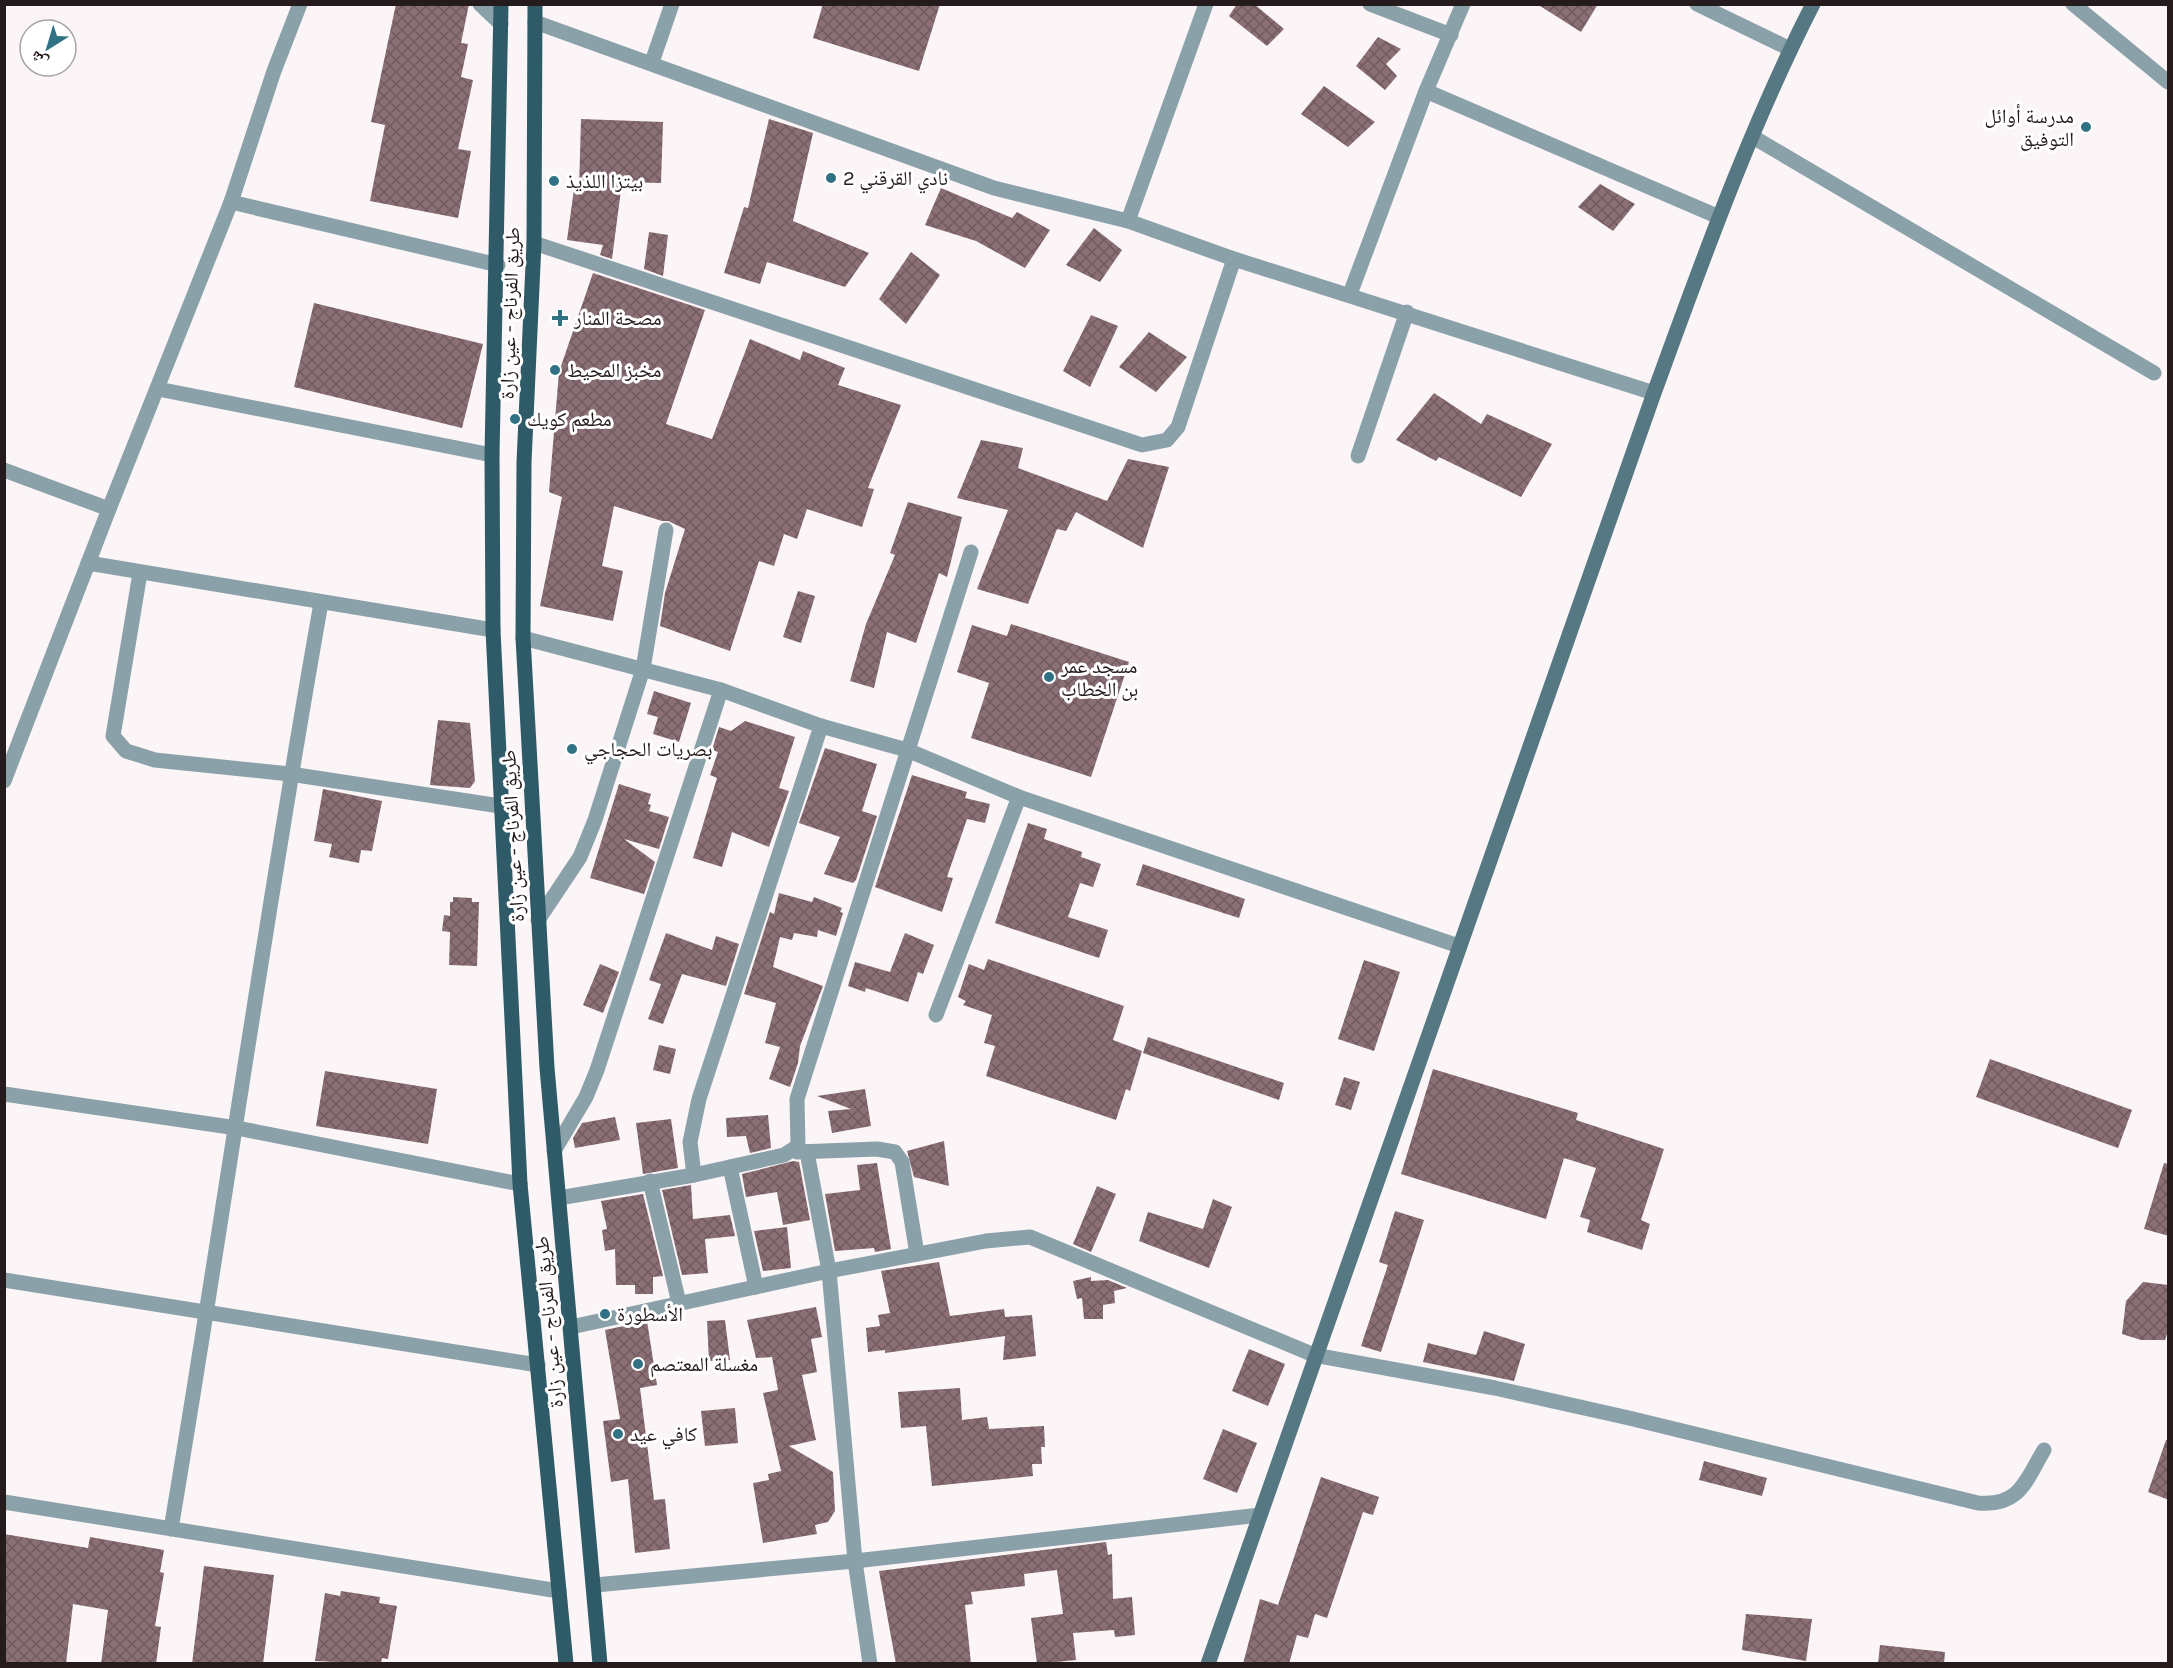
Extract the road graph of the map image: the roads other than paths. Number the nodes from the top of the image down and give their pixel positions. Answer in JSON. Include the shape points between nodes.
{"nodes":[{"id":1,"x":300,"y":4,"type":"edge"},
{"id":2,"x":480,"y":4,"type":"edge"},
{"id":3,"x":501,"y":4,"type":"edge"},
{"id":4,"x":535,"y":4,"type":"edge"},
{"id":5,"x":672,"y":4,"type":"edge"},
{"id":6,"x":1206,"y":4,"type":"edge"},
{"id":7,"x":1370,"y":4,"type":"edge"},
{"id":8,"x":1463,"y":4,"type":"edge"},
{"id":9,"x":1697,"y":4,"type":"edge"},
{"id":10,"x":1813,"y":4,"type":"edge"},
{"id":11,"x":2073,"y":4,"type":"edge"},
{"id":12,"x":535,"y":22,"type":"junction"},
{"id":13,"x":501,"y":24,"type":"junction"},
{"id":14,"x":1451,"y":35,"type":"junction"},
{"id":15,"x":1790,"y":49,"type":"junction"},
{"id":16,"x":652,"y":62,"type":"junction"},
{"id":17,"x":2169,"y":82,"type":"edge"},
{"id":18,"x":1426,"y":91,"type":"junction"},
{"id":19,"x":1753,"y":137,"type":"junction"},
{"id":20,"x":231,"y":202,"type":"junction"},
{"id":21,"x":1719,"y":217,"type":"junction"},
{"id":22,"x":1128,"y":221,"type":"junction"},
{"id":23,"x":534,"y":243,"type":"junction"},
{"id":24,"x":1234,"y":259,"type":"junction"},
{"id":25,"x":498,"y":265,"type":"junction"},
{"id":26,"x":1350,"y":294,"type":"junction"},
{"id":27,"x":1407,"y":312,"type":"junction"},
{"id":28,"x":2154,"y":373,"type":"dead end"},
{"id":29,"x":158,"y":389,"type":"junction"},
{"id":30,"x":1654,"y":393,"type":"junction"},
{"id":31,"x":492,"y":454,"type":"junction"},
{"id":32,"x":1358,"y":456,"type":"dead end"},
{"id":33,"x":4,"y":470,"type":"edge"},
{"id":34,"x":109,"y":509,"type":"junction"},
{"id":35,"x":666,"y":531,"type":"dead end"},
{"id":36,"x":971,"y":552,"type":"dead end"},
{"id":37,"x":88,"y":563,"type":"junction"},
{"id":38,"x":140,"y":573,"type":"junction"},
{"id":39,"x":321,"y":603,"type":"junction"},
{"id":40,"x":493,"y":630,"type":"junction"},
{"id":41,"x":524,"y":638,"type":"junction"},
{"id":42,"x":643,"y":669,"type":"junction"},
{"id":43,"x":721,"y":690,"type":"junction"},
{"id":44,"x":821,"y":726,"type":"junction"},
{"id":45,"x":907,"y":750,"type":"junction"},
{"id":46,"x":290,"y":774,"type":"junction"},
{"id":47,"x":4,"y":781,"type":"edge"},
{"id":48,"x":1019,"y":797,"type":"junction"},
{"id":49,"x":500,"y":806,"type":"junction"},
{"id":50,"x":538,"y":920,"type":"junction"},
{"id":51,"x":1459,"y":946,"type":"junction"},
{"id":52,"x":936,"y":1015,"type":"dead end"},
{"id":53,"x":4,"y":1094,"type":"edge"},
{"id":54,"x":237,"y":1128,"type":"junction"},
{"id":55,"x":554,"y":1151,"type":"junction"},
{"id":56,"x":800,"y":1152,"type":"junction"},
{"id":57,"x":730,"y":1167,"type":"junction"},
{"id":58,"x":694,"y":1175,"type":"junction"},
{"id":59,"x":650,"y":1180,"type":"junction"},
{"id":60,"x":520,"y":1184,"type":"junction"},
{"id":61,"x":559,"y":1198,"type":"junction"},
{"id":62,"x":917,"y":1254,"type":"junction"},
{"id":63,"x":829,"y":1271,"type":"junction"},
{"id":64,"x":4,"y":1280,"type":"edge"},
{"id":65,"x":756,"y":1287,"type":"junction"},
{"id":66,"x":679,"y":1303,"type":"junction"},
{"id":67,"x":208,"y":1312,"type":"junction"},
{"id":68,"x":571,"y":1327,"type":"junction"},
{"id":69,"x":1314,"y":1355,"type":"junction"},
{"id":70,"x":538,"y":1365,"type":"junction"},
{"id":71,"x":2044,"y":1450,"type":"dead end"},
{"id":72,"x":4,"y":1502,"type":"edge"},
{"id":73,"x":1260,"y":1515,"type":"junction"},
{"id":74,"x":171,"y":1528,"type":"junction"},
{"id":75,"x":855,"y":1561,"type":"junction"},
{"id":76,"x":595,"y":1585,"type":"junction"},
{"id":77,"x":559,"y":1591,"type":"junction"},
{"id":78,"x":566,"y":1664,"type":"edge"},
{"id":79,"x":600,"y":1664,"type":"edge"},
{"id":80,"x":870,"y":1664,"type":"edge"},
{"id":81,"x":1208,"y":1664,"type":"edge"}],
"edges":[{"from":1,"to":20,"type":"street"},
{"from":2,"to":13,"type":"street"},
{"from":3,"to":13,"type":"main road","name":"طريق الفرناج - عين زارة"},
{"from":4,"to":12,"type":"main road","name":"طريق الفرناج - عين زارة"},
{"from":5,"to":16,"type":"street"},
{"from":6,"to":22,"type":"street"},
{"from":7,"to":14,"type":"street"},
{"from":8,"to":14,"type":"street"},
{"from":9,"to":15,"type":"street"},
{"from":10,"to":15,"type":"street"},
{"from":11,"to":17,"type":"street"},
{"from":12,"to":16,"type":"street"},
{"from":12,"to":23,"type":"main road","name":"طريق الفرناج - عين زارة"},
{"from":13,"to":25,"type":"main road","name":"طريق الفرناج - عين زارة"},
{"from":14,"to":18,"type":"street"},
{"from":15,"to":19,"type":"street"},
{"from":16,"to":22,"type":"street","via":[[994,188]]},
{"from":18,"to":21,"type":"street"},
{"from":18,"to":26,"type":"street"},
{"from":19,"to":21,"type":"street"},
{"from":19,"to":28,"type":"street"},
{"from":20,"to":25,"type":"street"},
{"from":20,"to":29,"type":"street"},
{"from":21,"to":30,"type":"street"},
{"from":22,"to":24,"type":"street"},
{"from":23,"to":24,"type":"street","via":[[1142,446],[1167,440],[1178,427]]},
{"from":23,"to":41,"type":"main road","name":"طريق الفرناج - عين زارة","via":[[524,462]]},
{"from":24,"to":26,"type":"street"},
{"from":25,"to":31,"type":"main road","name":"طريق الفرناج - عين زارة"},
{"from":26,"to":27,"type":"street"},
{"from":27,"to":30,"type":"street"},
{"from":27,"to":32,"type":"street"},
{"from":29,"to":31,"type":"street"},
{"from":29,"to":34,"type":"street"},
{"from":30,"to":51,"type":"street"},
{"from":31,"to":40,"type":"main road","name":"طريق الفرناج - عين زارة"},
{"from":33,"to":34,"type":"street"},
{"from":34,"to":37,"type":"street"},
{"from":35,"to":42,"type":"street"},
{"from":36,"to":45,"type":"street"},
{"from":37,"to":38,"type":"street"},
{"from":37,"to":47,"type":"street"},
{"from":38,"to":39,"type":"street"},
{"from":38,"to":46,"type":"street","via":[[113,736],[126,751],[155,760]]},
{"from":39,"to":40,"type":"street"},
{"from":39,"to":46,"type":"street"},
{"from":40,"to":49,"type":"main road","name":"طريق الفرناج - عين زارة"},
{"from":41,"to":42,"type":"street"},
{"from":41,"to":50,"type":"main road","name":"طريق الفرناج - عين زارة"},
{"from":42,"to":43,"type":"street"},
{"from":42,"to":50,"type":"street","via":[[580,857]]},
{"from":43,"to":44,"type":"street"},
{"from":43,"to":55,"type":"street","via":[[597,1070]]},
{"from":44,"to":45,"type":"street"},
{"from":44,"to":58,"type":"street","via":[[699,1099],[690,1142]]},
{"from":45,"to":48,"type":"street"},
{"from":45,"to":56,"type":"street","via":[[797,1099]]},
{"from":46,"to":49,"type":"street"},
{"from":46,"to":54,"type":"street"},
{"from":48,"to":51,"type":"street"},
{"from":48,"to":52,"type":"street"},
{"from":49,"to":60,"type":"main road","name":"طريق الفرناج - عين زارة"},
{"from":50,"to":55,"type":"main road","name":"طريق الفرناج - عين زارة"},
{"from":51,"to":69,"type":"street"},
{"from":53,"to":54,"type":"street"},
{"from":54,"to":60,"type":"street"},
{"from":54,"to":67,"type":"street"},
{"from":55,"to":61,"type":"main road","name":"طريق الفرناج - عين زارة"},
{"from":56,"to":57,"type":"street"},
{"from":56,"to":62,"type":"street","via":[[895,1152],[902,1162]]},
{"from":56,"to":63,"type":"street"},
{"from":57,"to":58,"type":"street"},
{"from":57,"to":65,"type":"street"},
{"from":58,"to":59,"type":"street"},
{"from":59,"to":61,"type":"street"},
{"from":59,"to":66,"type":"street"},
{"from":60,"to":70,"type":"main road","name":"طريق الفرناج - عين زارة"},
{"from":61,"to":68,"type":"main road","name":"طريق الفرناج - عين زارة"},
{"from":62,"to":63,"type":"street"},
{"from":62,"to":69,"type":"street","via":[[1030,1237]]},
{"from":63,"to":65,"type":"street"},
{"from":63,"to":75,"type":"street"},
{"from":64,"to":67,"type":"street"},
{"from":65,"to":66,"type":"street"},
{"from":66,"to":68,"type":"street"},
{"from":67,"to":70,"type":"street"},
{"from":67,"to":74,"type":"street"},
{"from":68,"to":76,"type":"main road","name":"طريق الفرناج - عين زارة"},
{"from":69,"to":71,"type":"street","via":[[1618,1415],[1978,1503],[1993,1504],[2020,1491]]},
{"from":69,"to":73,"type":"street"},
{"from":70,"to":77,"type":"main road","name":"طريق الفرناج - عين زارة"},
{"from":72,"to":74,"type":"street"},
{"from":73,"to":75,"type":"street"},
{"from":73,"to":81,"type":"street"},
{"from":74,"to":77,"type":"street"},
{"from":75,"to":76,"type":"street"},
{"from":75,"to":80,"type":"street"},
{"from":76,"to":79,"type":"main road","name":"طريق الفرناج - عين زارة"},
{"from":77,"to":78,"type":"main road","name":"طريق الفرناج - عين زارة"}]}
